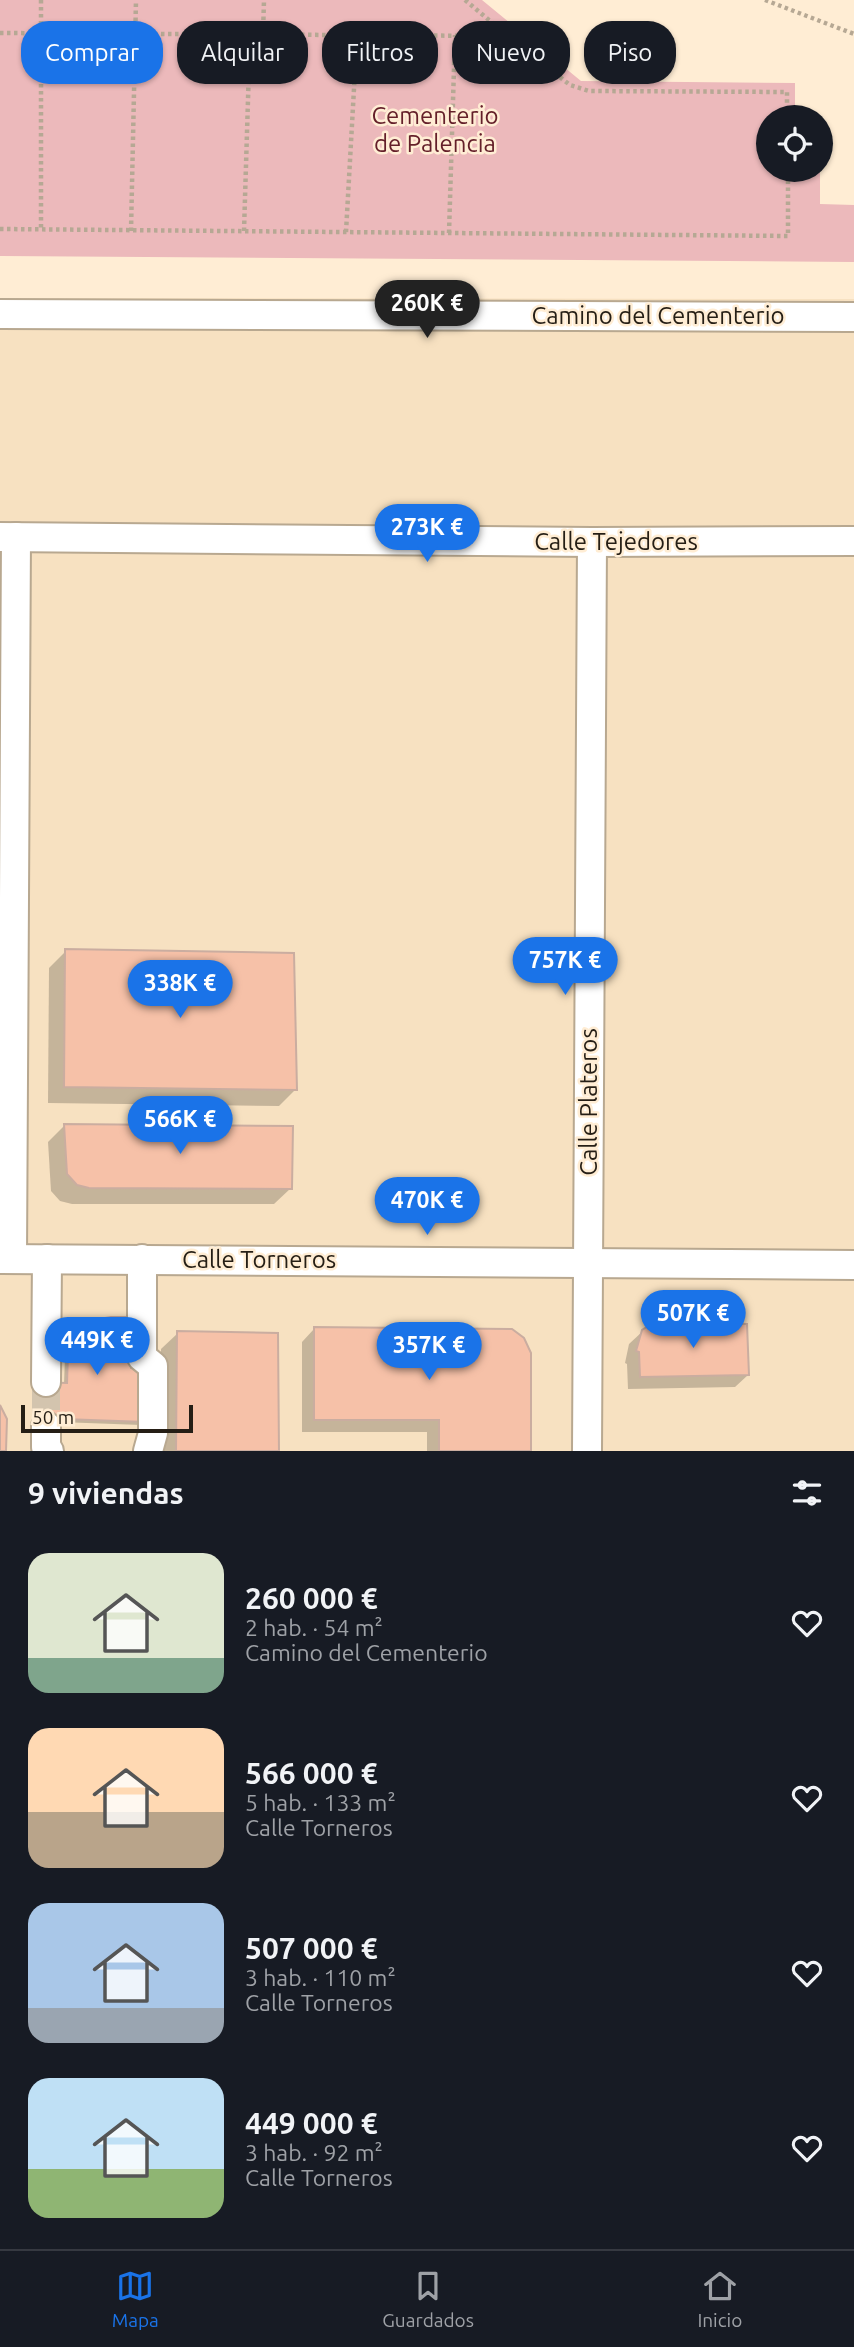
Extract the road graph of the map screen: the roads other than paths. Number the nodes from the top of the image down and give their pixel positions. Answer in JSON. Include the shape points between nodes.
{"nodes":[{"id":1,"x":0,"y":314,"type":"edge"},
{"id":2,"x":854,"y":317,"type":"edge"},
{"id":3,"x":8,"y":537,"type":"edge"},
{"id":4,"x":854,"y":541,"type":"edge"},
{"id":5,"x":592,"y":542,"type":"junction"},
{"id":6,"x":6,"y":1259,"type":"edge"},
{"id":7,"x":47,"y":1259,"type":"junction"},
{"id":8,"x":142,"y":1259,"type":"junction"},
{"id":9,"x":587,"y":1263,"type":"junction"},
{"id":10,"x":854,"y":1265,"type":"edge"},
{"id":11,"x":46,"y":1382,"type":"tunnel mouth"},
{"id":12,"x":148,"y":1451,"type":"edge"},
{"id":13,"x":587,"y":1451,"type":"edge"}],
"edges":[{"from":1,"to":2,"type":"street","name":"Camino del Cementerio"},
{"from":3,"to":5,"type":"street","name":"Calle Tejedores"},
{"from":3,"to":6,"type":"street"},
{"from":4,"to":5,"type":"street","name":"Calle Tejedores"},
{"from":5,"to":9,"type":"street","name":"Calle Plateros"},
{"from":6,"to":7,"type":"street","name":"Calle Torneros"},
{"from":7,"to":8,"type":"street","name":"Calle Torneros"},
{"from":7,"to":11,"type":"street"},
{"from":8,"to":9,"type":"street","name":"Calle Torneros"},
{"from":8,"to":12,"type":"street","via":[[142,1357],[153,1366],[153,1433]]},
{"from":9,"to":10,"type":"street","name":"Calle Torneros"},
{"from":9,"to":13,"type":"street","name":"Calle Plateros"}]}
